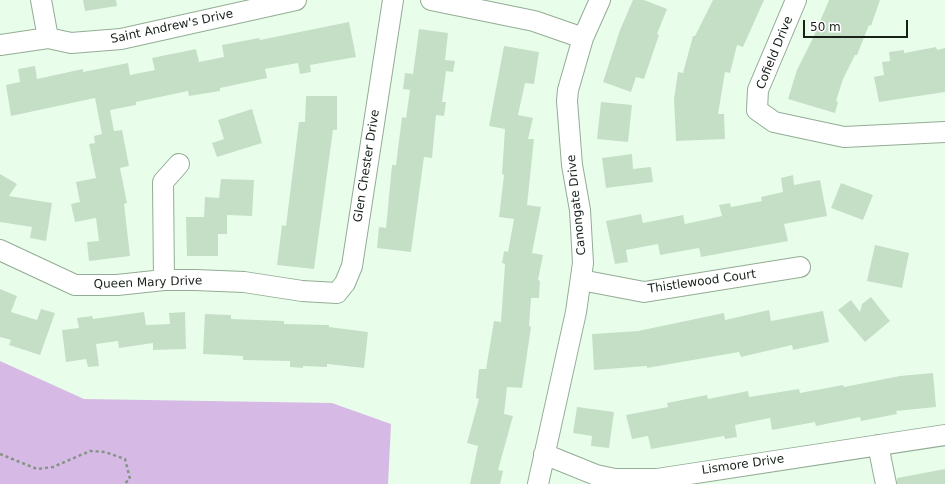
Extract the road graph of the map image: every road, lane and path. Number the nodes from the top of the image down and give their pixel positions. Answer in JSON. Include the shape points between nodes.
{"nodes":[{"id":1,"x":41,"y":0,"type":"edge"},
{"id":2,"x":296,"y":0,"type":"edge"},
{"id":3,"x":393,"y":0,"type":"edge"},
{"id":4,"x":431,"y":0,"type":"edge"},
{"id":5,"x":600,"y":0,"type":"edge"},
{"id":6,"x":796,"y":0,"type":"edge"},
{"id":7,"x":48,"y":38,"type":"junction"},
{"id":8,"x":584,"y":38,"type":"junction"},
{"id":9,"x":0,"y":45,"type":"edge"},
{"id":10,"x":945,"y":132,"type":"edge"},
{"id":11,"x":180,"y":164,"type":"dead end"},
{"id":12,"x":0,"y":250,"type":"edge"},
{"id":13,"x":800,"y":267,"type":"dead end"},
{"id":14,"x":164,"y":280,"type":"junction"},
{"id":15,"x":581,"y":280,"type":"junction"},
{"id":16,"x":302,"y":291,"type":"joint"},
{"id":17,"x":945,"y":435,"type":"edge"},
{"id":18,"x":878,"y":445,"type":"junction"},
{"id":19,"x":0,"y":454,"type":"edge"},
{"id":20,"x":544,"y":454,"type":"junction"},
{"id":21,"x":124,"y":484,"type":"edge"},
{"id":22,"x":538,"y":484,"type":"edge"},
{"id":23,"x":886,"y":484,"type":"edge"}],
"edges":[{"from":1,"to":7,"type":"street"},
{"from":2,"to":7,"type":"street","name":"Saint Andrew's Drive","via":[[121,39],[71,43]]},
{"from":3,"to":16,"type":"street","name":"Glen Chester Drive","via":[[352,266],[345,283],[337,293]]},
{"from":4,"to":8,"type":"street","via":[[534,21]]},
{"from":5,"to":8,"type":"street","name":"Canongate Drive"},
{"from":6,"to":10,"type":"street","name":"Cofield Drive","via":[[758,90],[757,110],[774,122],[844,137]]},
{"from":7,"to":9,"type":"street","name":"Saint Andrew's Drive"},
{"from":8,"to":15,"type":"street","name":"Canongate Drive","via":[[567,101],[572,165],[580,210],[583,263]]},
{"from":11,"to":14,"type":"street","via":[[163,182]]},
{"from":12,"to":14,"type":"street","name":"Queen Mary Drive","via":[[74,285],[117,285]]},
{"from":13,"to":15,"type":"street","name":"Thistlewood Court","via":[[644,292]]},
{"from":14,"to":16,"type":"street","name":"Queen Mary Drive","via":[[244,282]]},
{"from":15,"to":20,"type":"street","name":"Canongate Drive"},
{"from":17,"to":18,"type":"street","name":"Lismore Drive"},
{"from":18,"to":20,"type":"street","name":"Lismore Drive","via":[[657,480],[615,479],[596,475]]},
{"from":18,"to":23,"type":"street"},
{"from":19,"to":21,"type":"path","via":[[37,469],[53,467],[90,451],[105,452],[124,459],[130,479]]},
{"from":20,"to":22,"type":"street","name":"Canongate Drive"}]}
